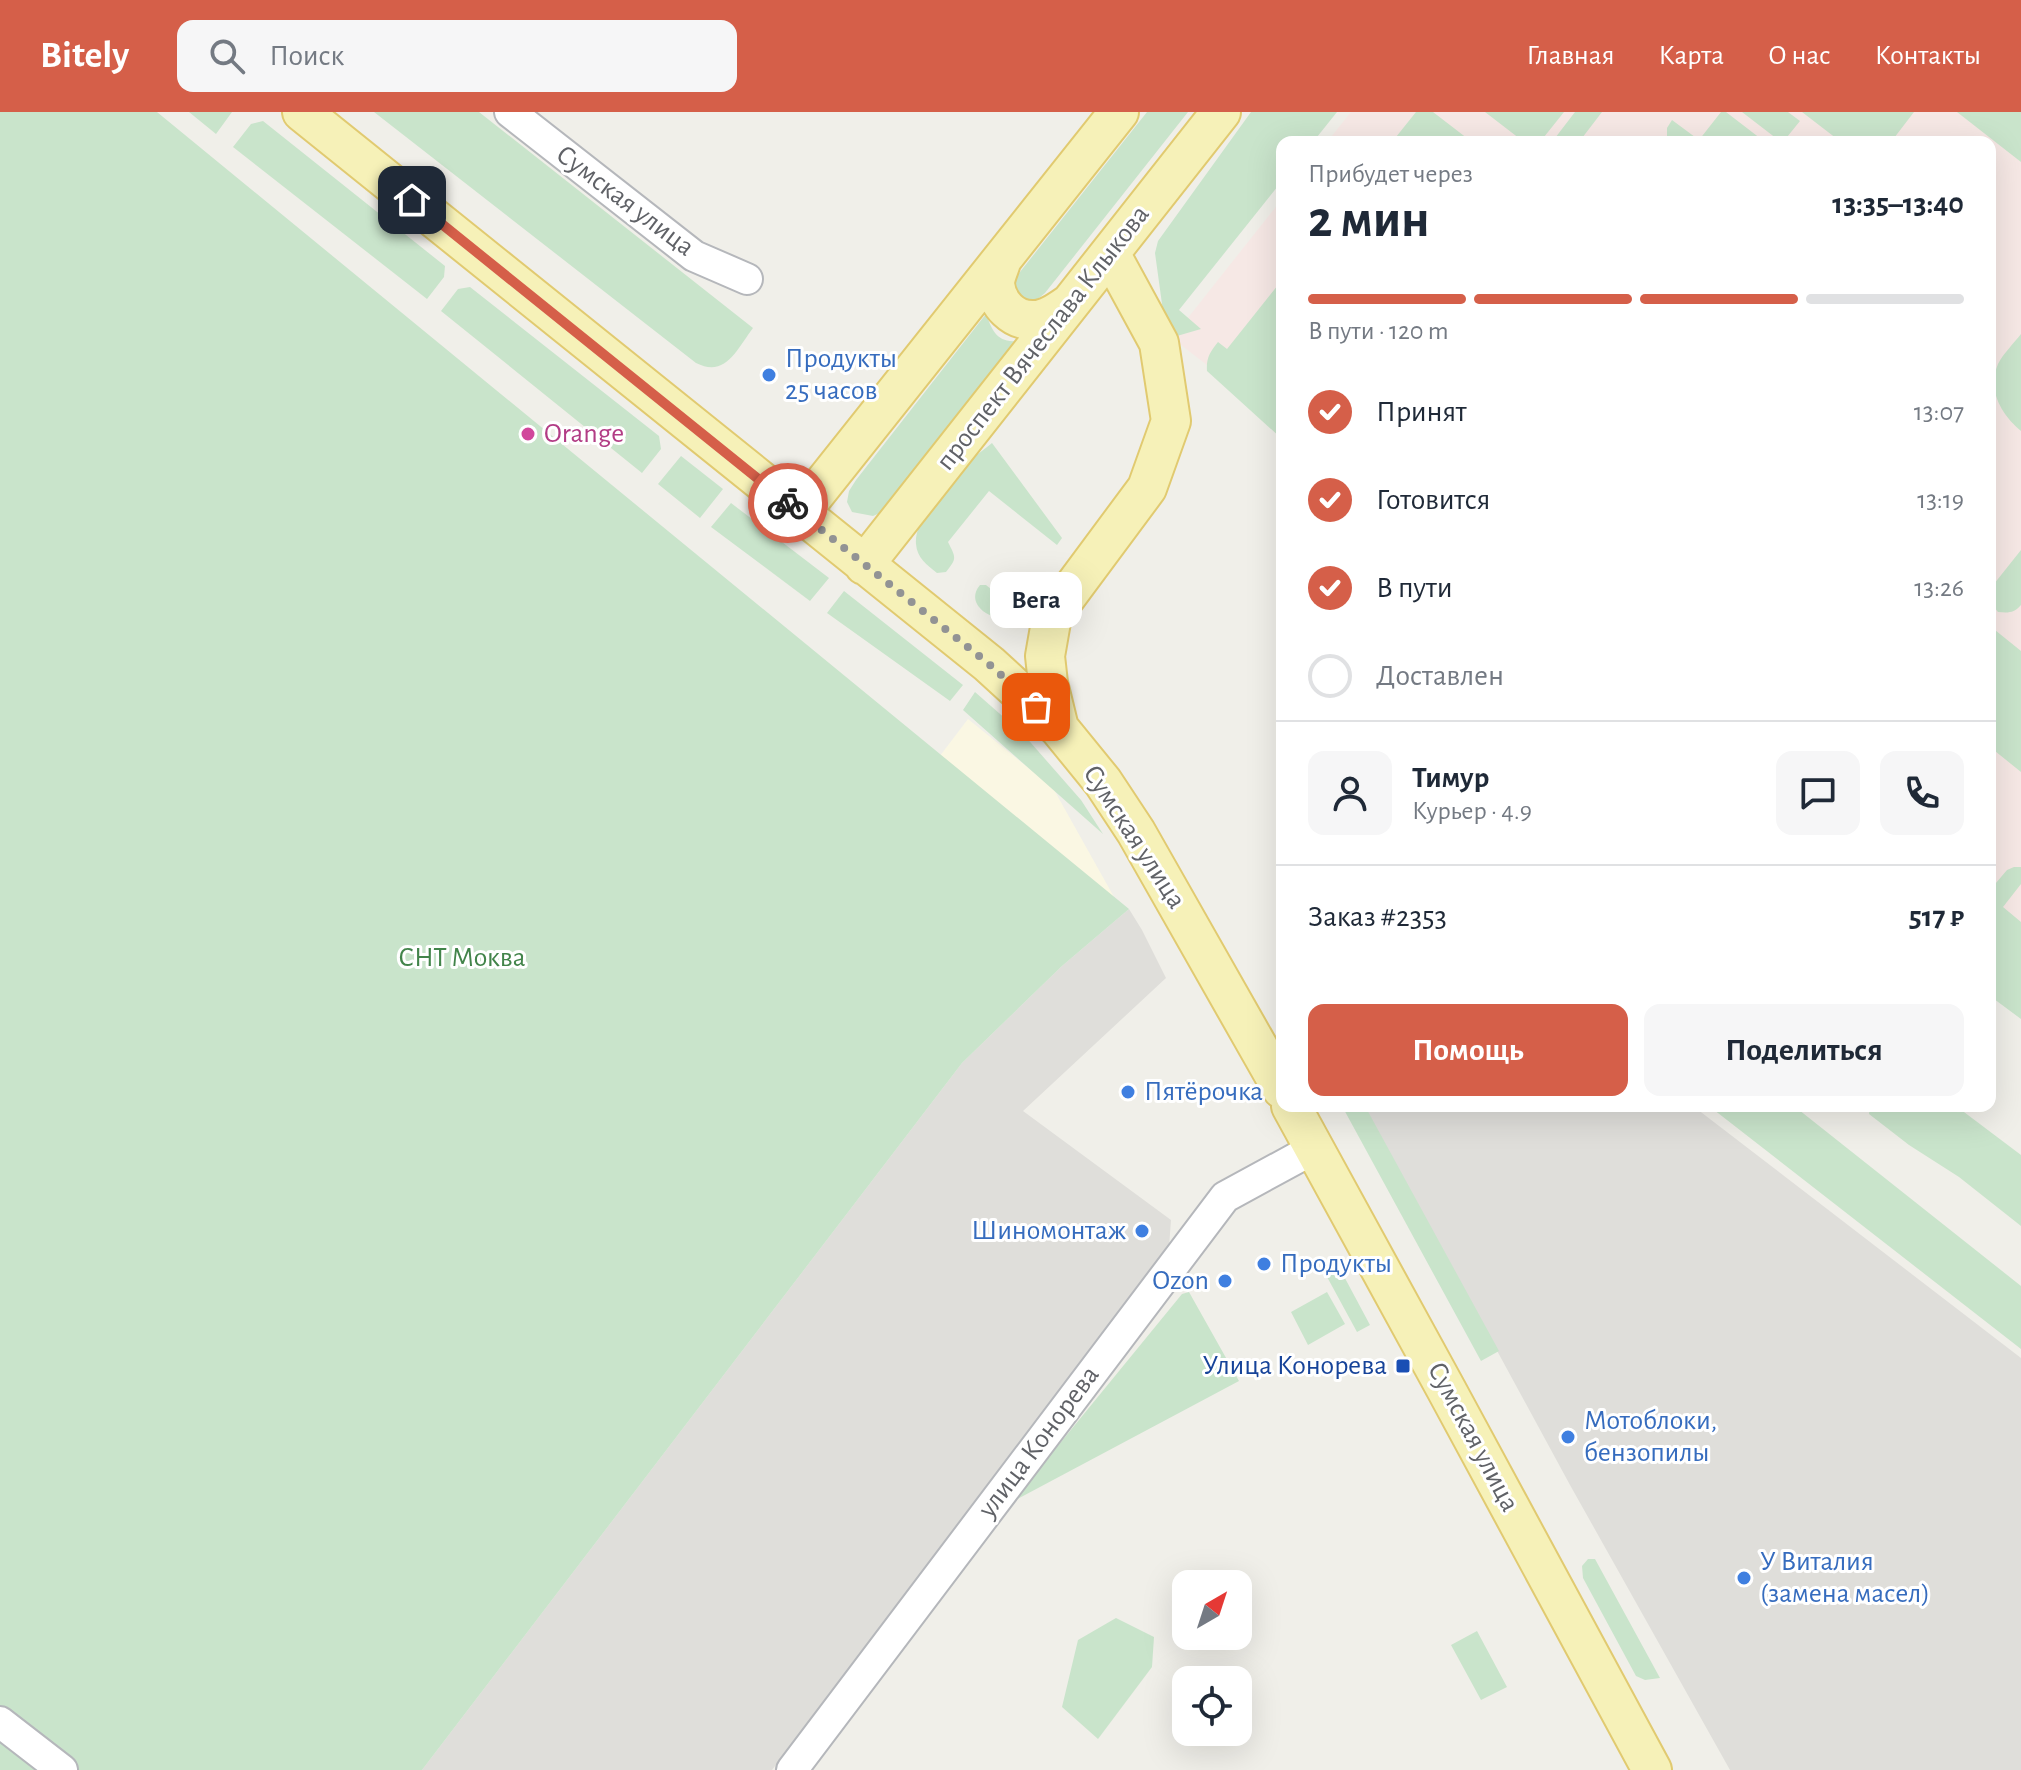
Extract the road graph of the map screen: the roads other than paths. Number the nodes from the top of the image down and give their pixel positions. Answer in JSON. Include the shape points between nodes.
{"nodes":[{"id":1,"x":302,"y":112,"type":"edge"},
{"id":2,"x":510,"y":112,"type":"edge"},
{"id":3,"x":1119,"y":112,"type":"edge"},
{"id":4,"x":1221,"y":112,"type":"edge"},
{"id":5,"x":1110,"y":253,"type":"junction"},
{"id":6,"x":1002,"y":259,"type":"junction"},
{"id":7,"x":747,"y":279,"type":"dead end"},
{"id":8,"x":1069,"y":304,"type":"junction"},
{"id":9,"x":800,"y":513,"type":"junction"},
{"id":10,"x":864,"y":565,"type":"junction"},
{"id":11,"x":1059,"y":728,"type":"junction"},
{"id":12,"x":1276,"y":1078,"type":"edge"},
{"id":13,"x":1294,"y":1112,"type":"edge"},
{"id":14,"x":1315,"y":1148,"type":"junction"},
{"id":15,"x":0,"y":1722,"type":"edge"},
{"id":16,"x":62,"y":1770,"type":"edge"},
{"id":17,"x":792,"y":1770,"type":"edge"},
{"id":18,"x":1652,"y":1770,"type":"edge"}],
"edges":[{"from":1,"to":9,"type":"main road","name":"Сумская улица"},
{"from":2,"to":7,"type":"street","name":"Сумская улица","via":[[694,256]]},
{"from":3,"to":6,"type":"main road"},
{"from":4,"to":5,"type":"main road","name":"проспект Вячеслава Клыкова"},
{"from":5,"to":8,"type":"main road","name":"проспект Вячеслава Клыкова"},
{"from":5,"to":11,"type":"main road","via":[[1159,343],[1171,421],[1147,488],[1052,616],[1045,656]]},
{"from":6,"to":8,"type":"main road","via":[[995,281],[998,297],[1017,317],[1034,320]]},
{"from":6,"to":9,"type":"main road"},
{"from":8,"to":10,"type":"main road","name":"проспект Вячеслава Клыкова"},
{"from":9,"to":10,"type":"main road","name":"Сумская улица"},
{"from":10,"to":11,"type":"main road","name":"Сумская улица","via":[[989,664]]},
{"from":11,"to":12,"type":"main road","name":"Сумская улица","via":[[1136,832]]},
{"from":13,"to":14,"type":"main road","name":"Сумская улица"},
{"from":14,"to":17,"type":"street","name":"улица Конорева","via":[[1225,1197]]},
{"from":14,"to":18,"type":"main road","name":"Сумская улица"},
{"from":15,"to":16,"type":"street"}]}
